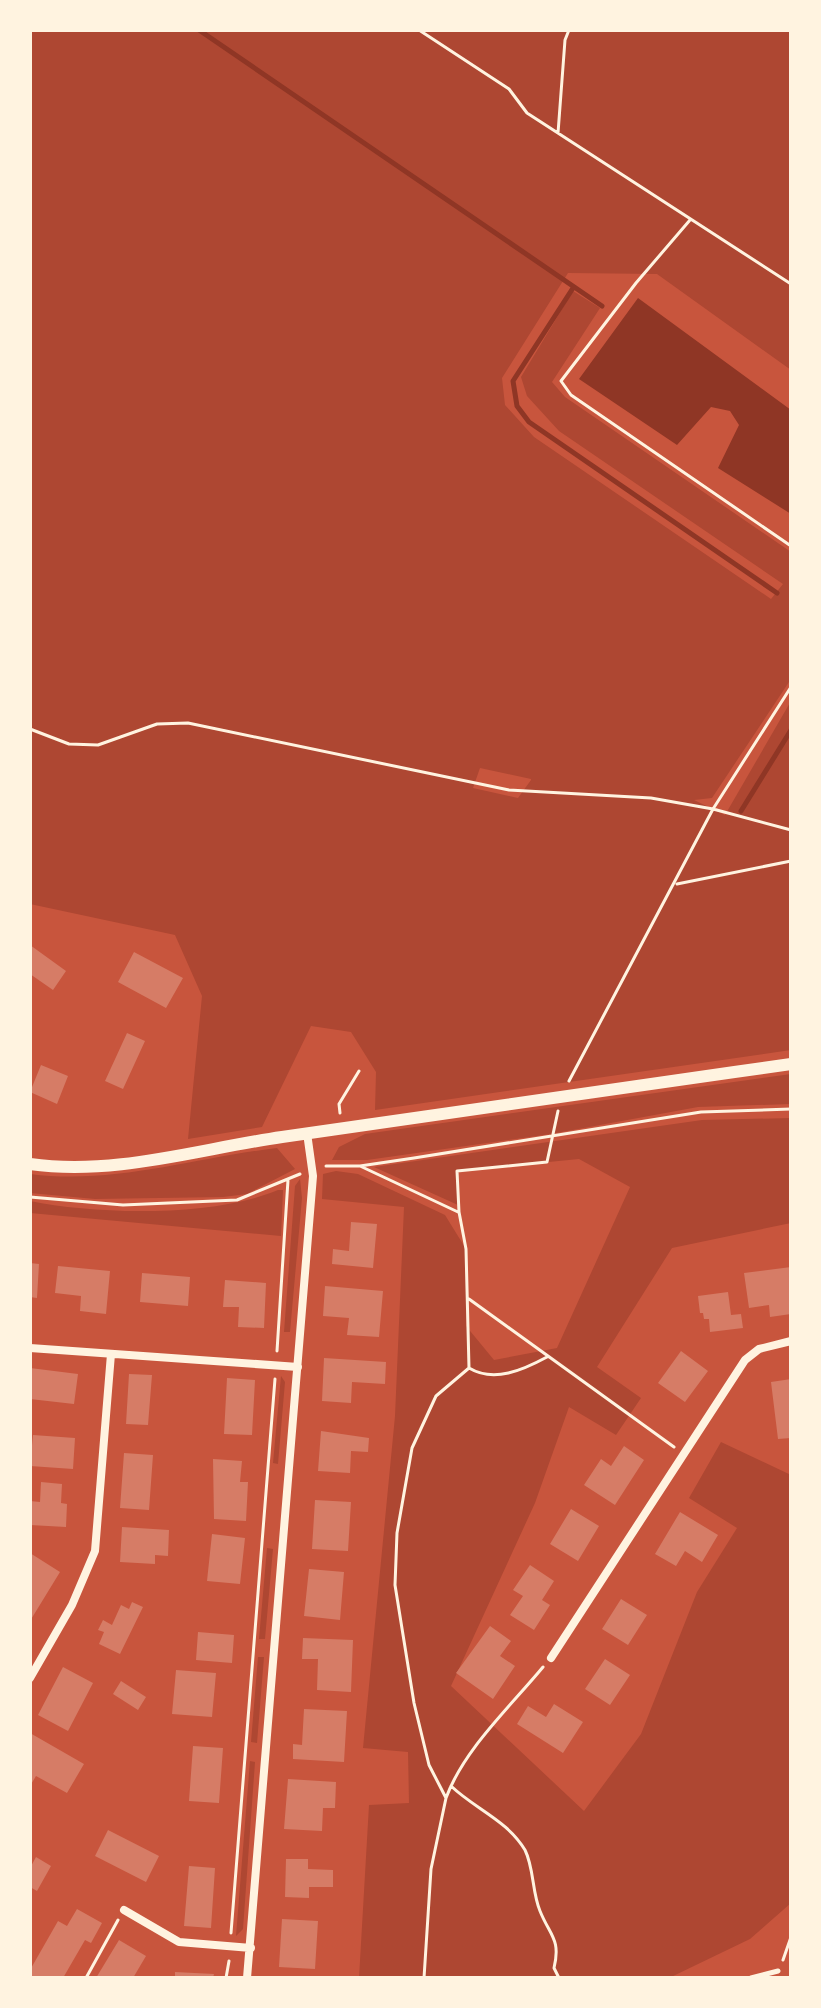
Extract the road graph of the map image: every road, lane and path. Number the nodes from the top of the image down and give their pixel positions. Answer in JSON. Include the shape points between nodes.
{"nodes":[{"id":1,"x":419,"y":30,"type":"edge"},
{"id":2,"x":569,"y":30,"type":"edge"},
{"id":3,"x":558,"y":133,"type":"junction"},
{"id":4,"x":690,"y":220,"type":"junction"},
{"id":5,"x":791,"y":284,"type":"edge"},
{"id":6,"x":791,"y":546,"type":"edge"},
{"id":7,"x":791,"y":687,"type":"edge"},
{"id":8,"x":30,"y":729,"type":"edge"},
{"id":9,"x":713,"y":809,"type":"junction"},
{"id":10,"x":791,"y":830,"type":"edge"},
{"id":11,"x":791,"y":861,"type":"edge"},
{"id":12,"x":677,"y":884,"type":"junction"},
{"id":13,"x":791,"y":1064,"type":"edge"},
{"id":14,"x":359,"y":1071,"type":"dead end"},
{"id":15,"x":561,"y":1097,"type":"junction"},
{"id":16,"x":791,"y":1109,"type":"edge"},
{"id":17,"x":341,"y":1128,"type":"junction"},
{"id":18,"x":307,"y":1133,"type":"junction"},
{"id":19,"x":552,"y":1137,"type":"junction"},
{"id":20,"x":30,"y":1164,"type":"edge"},
{"id":21,"x":360,"y":1166,"type":"junction"},
{"id":22,"x":312,"y":1169,"type":"junction"},
{"id":23,"x":288,"y":1180,"type":"junction"},
{"id":24,"x":30,"y":1197,"type":"edge"},
{"id":25,"x":459,"y":1212,"type":"junction"},
{"id":26,"x":468,"y":1298,"type":"junction"},
{"id":27,"x":791,"y":1341,"type":"edge"},
{"id":28,"x":30,"y":1348,"type":"edge"},
{"id":29,"x":111,"y":1354,"type":"junction"},
{"id":30,"x":548,"y":1356,"type":"junction"},
{"id":31,"x":276,"y":1365,"type":"junction"},
{"id":32,"x":298,"y":1367,"type":"junction"},
{"id":33,"x":469,"y":1368,"type":"junction"},
{"id":34,"x":684,"y":1453,"type":"junction"},
{"id":35,"x":551,"y":1658,"type":"joint"},
{"id":36,"x":30,"y":1678,"type":"edge"},
{"id":37,"x":451,"y":1786,"type":"junction"},
{"id":38,"x":446,"y":1798,"type":"junction"},
{"id":39,"x":124,"y":1910,"type":"joint"},
{"id":40,"x":791,"y":1937,"type":"edge"},
{"id":41,"x":230,"y":1948,"type":"junction"},
{"id":42,"x":251,"y":1948,"type":"junction"},
{"id":43,"x":778,"y":1971,"type":"joint"},
{"id":44,"x":86,"y":1978,"type":"edge"},
{"id":45,"x":226,"y":1978,"type":"edge"},
{"id":46,"x":247,"y":1978,"type":"edge"},
{"id":47,"x":424,"y":1978,"type":"edge"},
{"id":48,"x":559,"y":1978,"type":"edge"},
{"id":49,"x":751,"y":1978,"type":"edge"}],
"edges":[{"from":1,"to":3,"type":"path","via":[[509,89],[527,113]]},
{"from":2,"to":3,"type":"path"},
{"from":3,"to":4,"type":"path"},
{"from":4,"to":5,"type":"path"},
{"from":4,"to":6,"type":"path","via":[[561,381],[571,395]]},
{"from":7,"to":9,"type":"path"},
{"from":8,"to":9,"type":"path","via":[[69,744],[98,745],[157,724],[188,723],[509,790],[651,798]]},
{"from":9,"to":10,"type":"path"},
{"from":9,"to":12,"type":"path"},
{"from":11,"to":12,"type":"path"},
{"from":12,"to":15,"type":"path"},
{"from":13,"to":15,"type":"street"},
{"from":14,"to":17,"type":"path","via":[[339,1104]]},
{"from":15,"to":17,"type":"street"},
{"from":15,"to":19,"type":"path"},
{"from":16,"to":19,"type":"path","via":[[701,1112]]},
{"from":17,"to":18,"type":"street"},
{"from":18,"to":20,"type":"street","via":[[87,1168]]},
{"from":18,"to":22,"type":"street"},
{"from":19,"to":21,"type":"path"},
{"from":19,"to":25,"type":"path","via":[[547,1162],[457,1171]]},
{"from":21,"to":22,"type":"path"},
{"from":21,"to":25,"type":"path"},
{"from":22,"to":23,"type":"path"},
{"from":22,"to":32,"type":"street"},
{"from":23,"to":24,"type":"path","via":[[237,1200],[188,1204]]},
{"from":23,"to":31,"type":"path"},
{"from":25,"to":26,"type":"path"},
{"from":26,"to":30,"type":"path"},
{"from":26,"to":33,"type":"path"},
{"from":27,"to":34,"type":"street","via":[[759,1349],[745,1360]]},
{"from":28,"to":29,"type":"street"},
{"from":29,"to":31,"type":"street"},
{"from":29,"to":36,"type":"street","via":[[95,1551],[72,1605]]},
{"from":30,"to":33,"type":"path","via":[[497,1376],[482,1376]]},
{"from":30,"to":34,"type":"path"},
{"from":31,"to":32,"type":"street"},
{"from":31,"to":41,"type":"path"},
{"from":32,"to":42,"type":"street"},
{"from":33,"to":38,"type":"path","via":[[436,1396],[412,1448],[397,1533],[395,1585],[414,1703],[429,1765]]},
{"from":34,"to":35,"type":"street"},
{"from":35,"to":37,"type":"path","via":[[468,1754]]},
{"from":37,"to":38,"type":"path"},
{"from":37,"to":48,"type":"path","via":[[472,1806],[497,1817],[525,1851],[539,1911],[558,1949],[554,1968]]},
{"from":38,"to":47,"type":"path","via":[[431,1869]]},
{"from":39,"to":41,"type":"street","via":[[179,1942]]},
{"from":39,"to":44,"type":"path"},
{"from":40,"to":43,"type":"path"},
{"from":41,"to":42,"type":"street"},
{"from":41,"to":45,"type":"path"},
{"from":42,"to":46,"type":"street"},
{"from":43,"to":49,"type":"lane"}]}
